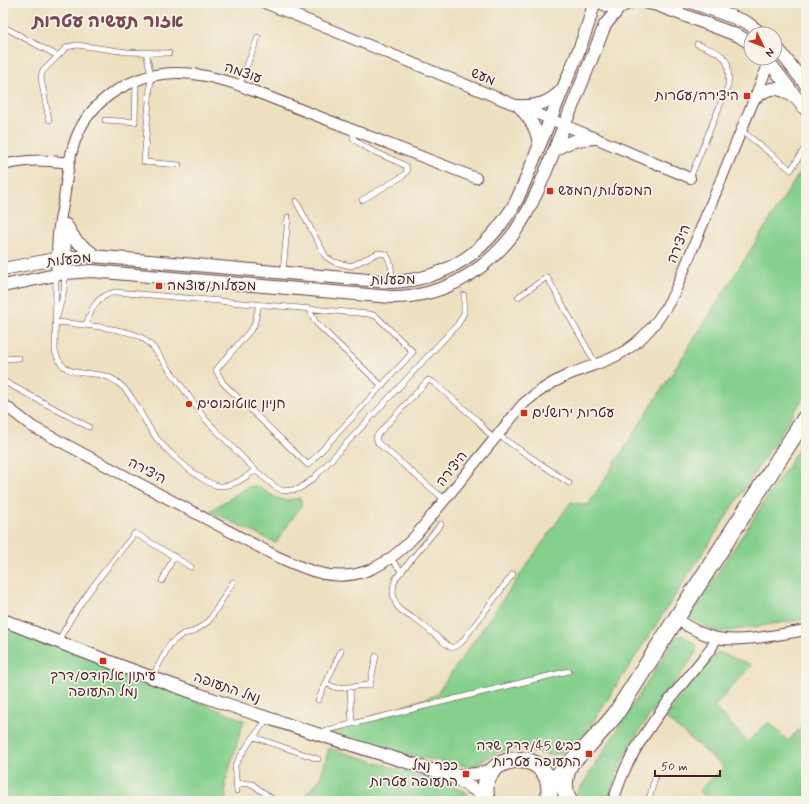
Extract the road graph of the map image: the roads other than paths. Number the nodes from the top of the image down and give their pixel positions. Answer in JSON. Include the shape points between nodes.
{"nodes":[{"id":1,"x":265,"y":3,"type":"edge"},
{"id":2,"x":594,"y":3,"type":"edge"},
{"id":3,"x":602,"y":3,"type":"edge"},
{"id":4,"x":648,"y":3,"type":"edge"},
{"id":5,"x":694,"y":3,"type":"edge"},
{"id":6,"x":624,"y":5,"type":"edge"},
{"id":7,"x":751,"y":26,"type":"edge"},
{"id":8,"x":4,"y":27,"type":"edge"},
{"id":9,"x":258,"y":37,"type":"dead end"},
{"id":10,"x":743,"y":39,"type":"edge"},
{"id":11,"x":697,"y":44,"type":"dead end"},
{"id":12,"x":146,"y":52,"type":"junction"},
{"id":13,"x":169,"y":53,"type":"dead end"},
{"id":14,"x":58,"y":56,"type":"junction"},
{"id":15,"x":783,"y":56,"type":"edge"},
{"id":16,"x":766,"y":66,"type":"edge"},
{"id":17,"x":774,"y":66,"type":"edge"},
{"id":18,"x":151,"y":76,"type":"junction"},
{"id":19,"x":136,"y":80,"type":"junction"},
{"id":20,"x":806,"y":85,"type":"edge"},
{"id":21,"x":239,"y":86,"type":"junction"},
{"id":22,"x":563,"y":87,"type":"junction"},
{"id":23,"x":755,"y":98,"type":"junction"},
{"id":24,"x":798,"y":100,"type":"junction"},
{"id":25,"x":519,"y":106,"type":"junction"},
{"id":26,"x":806,"y":110,"type":"edge"},
{"id":27,"x":550,"y":119,"type":"junction"},
{"id":28,"x":49,"y":120,"type":"dead end"},
{"id":29,"x":105,"y":120,"type":"dead end"},
{"id":30,"x":564,"y":125,"type":"junction"},
{"id":31,"x":353,"y":130,"type":"junction"},
{"id":32,"x":741,"y":130,"type":"junction"},
{"id":33,"x":594,"y":138,"type":"junction"},
{"id":34,"x":539,"y":146,"type":"junction"},
{"id":35,"x":804,"y":149,"type":"dead end"},
{"id":36,"x":554,"y":151,"type":"junction"},
{"id":37,"x":68,"y":163,"type":"junction"},
{"id":38,"x":3,"y":165,"type":"edge"},
{"id":39,"x":180,"y":165,"type":"dead end"},
{"id":40,"x":476,"y":178,"type":"dead end"},
{"id":41,"x":690,"y":178,"type":"joint"},
{"id":42,"x":64,"y":200,"type":"junction"},
{"id":43,"x":362,"y":200,"type":"dead end"},
{"id":44,"x":296,"y":201,"type":"dead end"},
{"id":45,"x":288,"y":217,"type":"dead end"},
{"id":46,"x":66,"y":225,"type":"junction"},
{"id":47,"x":96,"y":256,"type":"junction"},
{"id":48,"x":62,"y":258,"type":"junction"},
{"id":49,"x":3,"y":270,"type":"edge"},
{"id":50,"x":283,"y":272,"type":"junction"},
{"id":51,"x":61,"y":274,"type":"junction"},
{"id":52,"x":392,"y":282,"type":"junction"},
{"id":53,"x":3,"y":286,"type":"edge"},
{"id":54,"x":464,"y":295,"type":"dead end"},
{"id":55,"x":518,"y":297,"type":"dead end"},
{"id":56,"x":259,"y":304,"type":"junction"},
{"id":57,"x":309,"y":309,"type":"junction"},
{"id":58,"x":56,"y":322,"type":"junction"},
{"id":59,"x":86,"y":325,"type":"junction"},
{"id":60,"x":19,"y":358,"type":"dead end"},
{"id":61,"x":3,"y":359,"type":"edge"},
{"id":62,"x":596,"y":364,"type":"junction"},
{"id":63,"x":3,"y":381,"type":"edge"},
{"id":64,"x":382,"y":386,"type":"junction"},
{"id":65,"x":3,"y":404,"type":"edge"},
{"id":66,"x":806,"y":417,"type":"edge"},
{"id":67,"x":89,"y":427,"type":"dead end"},
{"id":68,"x":496,"y":438,"type":"junction"},
{"id":69,"x":255,"y":470,"type":"junction"},
{"id":70,"x":569,"y":483,"type":"dead end"},
{"id":71,"x":445,"y":500,"type":"junction"},
{"id":72,"x":441,"y":524,"type":"dead end"},
{"id":73,"x":174,"y":556,"type":"junction"},
{"id":74,"x":391,"y":559,"type":"junction"},
{"id":75,"x":191,"y":567,"type":"dead end"},
{"id":76,"x":402,"y":572,"type":"junction"},
{"id":77,"x":513,"y":574,"type":"dead end"},
{"id":78,"x":162,"y":581,"type":"dead end"},
{"id":79,"x":233,"y":582,"type":"dead end"},
{"id":80,"x":676,"y":618,"type":"junction"},
{"id":81,"x":3,"y":620,"type":"edge"},
{"id":82,"x":806,"y":630,"type":"edge"},
{"id":83,"x":716,"y":638,"type":"junction"},
{"id":84,"x":58,"y":642,"type":"junction"},
{"id":85,"x":341,"y":652,"type":"dead end"},
{"id":86,"x":376,"y":656,"type":"dead end"},
{"id":87,"x":569,"y":671,"type":"dead end"},
{"id":88,"x":152,"y":677,"type":"junction"},
{"id":89,"x":327,"y":684,"type":"junction"},
{"id":90,"x":350,"y":688,"type":"junction"},
{"id":91,"x":318,"y":700,"type":"dead end"},
{"id":92,"x":268,"y":718,"type":"junction"},
{"id":93,"x":352,"y":724,"type":"junction"},
{"id":94,"x":313,"y":733,"type":"junction"},
{"id":95,"x":254,"y":737,"type":"junction"},
{"id":96,"x":318,"y":759,"type":"dead end"},
{"id":97,"x":573,"y":759,"type":"junction"},
{"id":98,"x":496,"y":768,"type":"junction"},
{"id":99,"x":540,"y":768,"type":"junction"},
{"id":100,"x":445,"y":774,"type":"junction"},
{"id":101,"x":655,"y":777,"type":"dead end"},
{"id":102,"x":236,"y":783,"type":"junction"},
{"id":103,"x":237,"y":791,"type":"dead end"},
{"id":104,"x":549,"y":792,"type":"edge"},
{"id":105,"x":487,"y":800,"type":"edge"},
{"id":106,"x":275,"y":801,"type":"edge"},
{"id":107,"x":566,"y":801,"type":"edge"},
{"id":108,"x":569,"y":801,"type":"edge"},
{"id":109,"x":613,"y":801,"type":"edge"},
{"id":110,"x":647,"y":801,"type":"edge"}],
"edges":[{"from":1,"to":25,"type":"street","name":"מעש"},
{"from":2,"to":22,"type":"street","name":"מפעלות","via":[[581,45]]},
{"from":3,"to":6,"type":"street","via":[[608,6]]},
{"from":4,"to":10,"type":"street"},
{"from":5,"to":7,"type":"street"},
{"from":6,"to":30,"type":"street","name":"מפעלות","via":[[605,25]]},
{"from":8,"to":14,"type":"lane"},
{"from":9,"to":21,"type":"lane"},
{"from":11,"to":41,"type":"lane","via":[[722,54],[729,71],[728,86]]},
{"from":12,"to":13,"type":"lane"},
{"from":12,"to":14,"type":"lane","via":[[77,45],[67,47]]},
{"from":12,"to":18,"type":"lane"},
{"from":14,"to":28,"type":"lane","via":[[42,72],[41,79]]},
{"from":15,"to":20,"type":"street"},
{"from":16,"to":23,"type":"street","name":"היצירה"},
{"from":17,"to":24,"type":"street"},
{"from":18,"to":19,"type":"street","name":"עוצמה"},
{"from":18,"to":21,"type":"street","name":"עוצמה","via":[[196,74]]},
{"from":18,"to":39,"type":"lane","via":[[144,162]]},
{"from":19,"to":29,"type":"lane","via":[[135,122]]},
{"from":19,"to":37,"type":"street","name":"עוצמה","via":[[96,106],[79,131]]},
{"from":21,"to":31,"type":"street","name":"עוצמה"},
{"from":22,"to":25,"type":"street","via":[[552,99],[543,104]]},
{"from":22,"to":27,"type":"street","name":"מפעלות"},
{"from":23,"to":24,"type":"street","via":[[763,91],[779,88]]},
{"from":23,"to":32,"type":"street","name":"היצירה"},
{"from":24,"to":26,"type":"street"},
{"from":25,"to":27,"type":"street","name":"מעש"},
{"from":25,"to":34,"type":"street","via":[[534,126]]},
{"from":27,"to":30,"type":"street","name":"מעש"},
{"from":27,"to":34,"type":"street","name":"מפעלות"},
{"from":30,"to":33,"type":"street","name":"מעש"},
{"from":30,"to":36,"type":"street","name":"מפעלות"},
{"from":31,"to":40,"type":"street","name":"עוצמה"},
{"from":31,"to":43,"type":"lane","via":[[353,138],[358,143],[396,160],[406,166],[407,171],[403,176]]},
{"from":32,"to":35,"type":"lane","via":[[791,170]]},
{"from":32,"to":62,"type":"street","name":"היצירה","via":[[676,289],[661,317],[652,329],[630,347]]},
{"from":33,"to":36,"type":"street","via":[[571,141]]},
{"from":33,"to":41,"type":"street","name":"מעש"},
{"from":34,"to":52,"type":"street","name":"מפעלות","via":[[511,210],[501,225],[479,248],[439,273],[424,278]]},
{"from":36,"to":51,"type":"street","name":"מפעלות","via":[[528,212],[503,246],[490,259],[458,282],[428,293],[410,297],[391,297],[108,272]]},
{"from":37,"to":38,"type":"street","via":[[31,160]]},
{"from":37,"to":42,"type":"street","name":"עוצמה"},
{"from":42,"to":46,"type":"street","name":"עוצמה"},
{"from":42,"to":48,"type":"street","name":"עוצמה","via":[[58,236]]},
{"from":44,"to":52,"type":"lane","via":[[326,257],[351,266],[378,253],[386,254],[390,260]]},
{"from":45,"to":50,"type":"lane"},
{"from":46,"to":47,"type":"street","via":[[76,242]]},
{"from":46,"to":48,"type":"street","name":"עוצמה"},
{"from":47,"to":48,"type":"street","name":"מפעלות"},
{"from":47,"to":50,"type":"street","name":"מפעלות"},
{"from":48,"to":49,"type":"street","name":"מפעלות"},
{"from":48,"to":51,"type":"street","name":"עוצמה"},
{"from":50,"to":52,"type":"street","name":"מפעלות"},
{"from":51,"to":53,"type":"street","name":"מפעלות"},
{"from":51,"to":58,"type":"lane"},
{"from":51,"to":58,"type":"lane","via":[[61,302]]},
{"from":54,"to":69,"type":"lane","via":[[464,313],[458,324],[314,478],[299,489],[283,491]]},
{"from":55,"to":62,"type":"lane","via":[[547,277]]},
{"from":56,"to":57,"type":"lane"},
{"from":56,"to":59,"type":"lane","via":[[116,292],[106,295],[98,302],[92,309]]},
{"from":56,"to":64,"type":"lane","via":[[254,326],[216,370],[223,383],[308,465]]},
{"from":57,"to":64,"type":"lane","via":[[316,323]]},
{"from":57,"to":64,"type":"lane","via":[[376,316],[414,352]]},
{"from":58,"to":59,"type":"lane"},
{"from":58,"to":69,"type":"lane","via":[[55,351],[61,365],[71,372],[106,376],[120,385],[162,445],[194,473],[208,483],[221,486],[248,476]]},
{"from":59,"to":69,"type":"lane","via":[[144,338],[206,420]]},
{"from":60,"to":61,"type":"lane"},
{"from":62,"to":68,"type":"street","name":"היצירה","via":[[539,390],[523,404]]},
{"from":63,"to":67,"type":"lane"},
{"from":65,"to":74,"type":"street","name":"היצירה","via":[[33,427],[299,567],[324,574],[350,576],[365,572]]},
{"from":66,"to":80,"type":"highway"},
{"from":68,"to":70,"type":"lane"},
{"from":68,"to":71,"type":"street","name":"היצירה"},
{"from":68,"to":71,"type":"lane","via":[[428,380],[379,433],[376,437],[378,444]]},
{"from":71,"to":74,"type":"street","name":"היצירה","via":[[416,535]]},
{"from":72,"to":76,"type":"lane"},
{"from":73,"to":75,"type":"lane"},
{"from":73,"to":78,"type":"lane"},
{"from":73,"to":84,"type":"lane","via":[[135,533],[69,620]]},
{"from":74,"to":76,"type":"lane"},
{"from":76,"to":77,"type":"lane","via":[[393,585],[397,607],[452,648],[461,643]]},
{"from":79,"to":88,"type":"lane","via":[[209,622],[193,632],[183,634],[170,644]]},
{"from":80,"to":83,"type":"street","via":[[700,633]]},
{"from":80,"to":97,"type":"highway","via":[[615,715]]},
{"from":81,"to":84,"type":"street","name":"נמל התעופה"},
{"from":82,"to":83,"type":"street","via":[[762,637]]},
{"from":83,"to":109,"type":"street","via":[[711,649],[639,743],[628,762]]},
{"from":84,"to":88,"type":"street","name":"נמל התעופה"},
{"from":85,"to":89,"type":"lane"},
{"from":86,"to":90,"type":"lane","via":[[370,685]]},
{"from":87,"to":93,"type":"lane"},
{"from":88,"to":92,"type":"street","name":"נמל התעופה"},
{"from":89,"to":90,"type":"lane","via":[[336,688]]},
{"from":89,"to":91,"type":"lane"},
{"from":90,"to":93,"type":"lane"},
{"from":92,"to":94,"type":"street","name":"נמל התעופה"},
{"from":92,"to":95,"type":"lane"},
{"from":93,"to":94,"type":"lane"},
{"from":94,"to":100,"type":"street","name":"נמל התעופה"},
{"from":95,"to":96,"type":"lane"},
{"from":95,"to":102,"type":"lane","via":[[235,765]]},
{"from":97,"to":99,"type":"highway","via":[[557,766]]},
{"from":97,"to":104,"type":"highway"},
{"from":97,"to":108,"type":"highway","via":[[565,779],[565,792]]},
{"from":98,"to":99,"type":"highway","via":[[504,762],[518,759]]},
{"from":98,"to":100,"type":"street","name":"נמל התעופה","via":[[475,775]]},
{"from":98,"to":105,"type":"highway","via":[[487,782]]},
{"from":99,"to":104,"type":"highway","via":[[547,778]]},
{"from":100,"to":105,"type":"street","name":"נמל התעופה","via":[[464,782]]},
{"from":101,"to":110,"type":"lane"},
{"from":102,"to":103,"type":"lane"},
{"from":102,"to":106,"type":"lane","via":[[252,784]]},
{"from":104,"to":107,"type":"street"}]}
